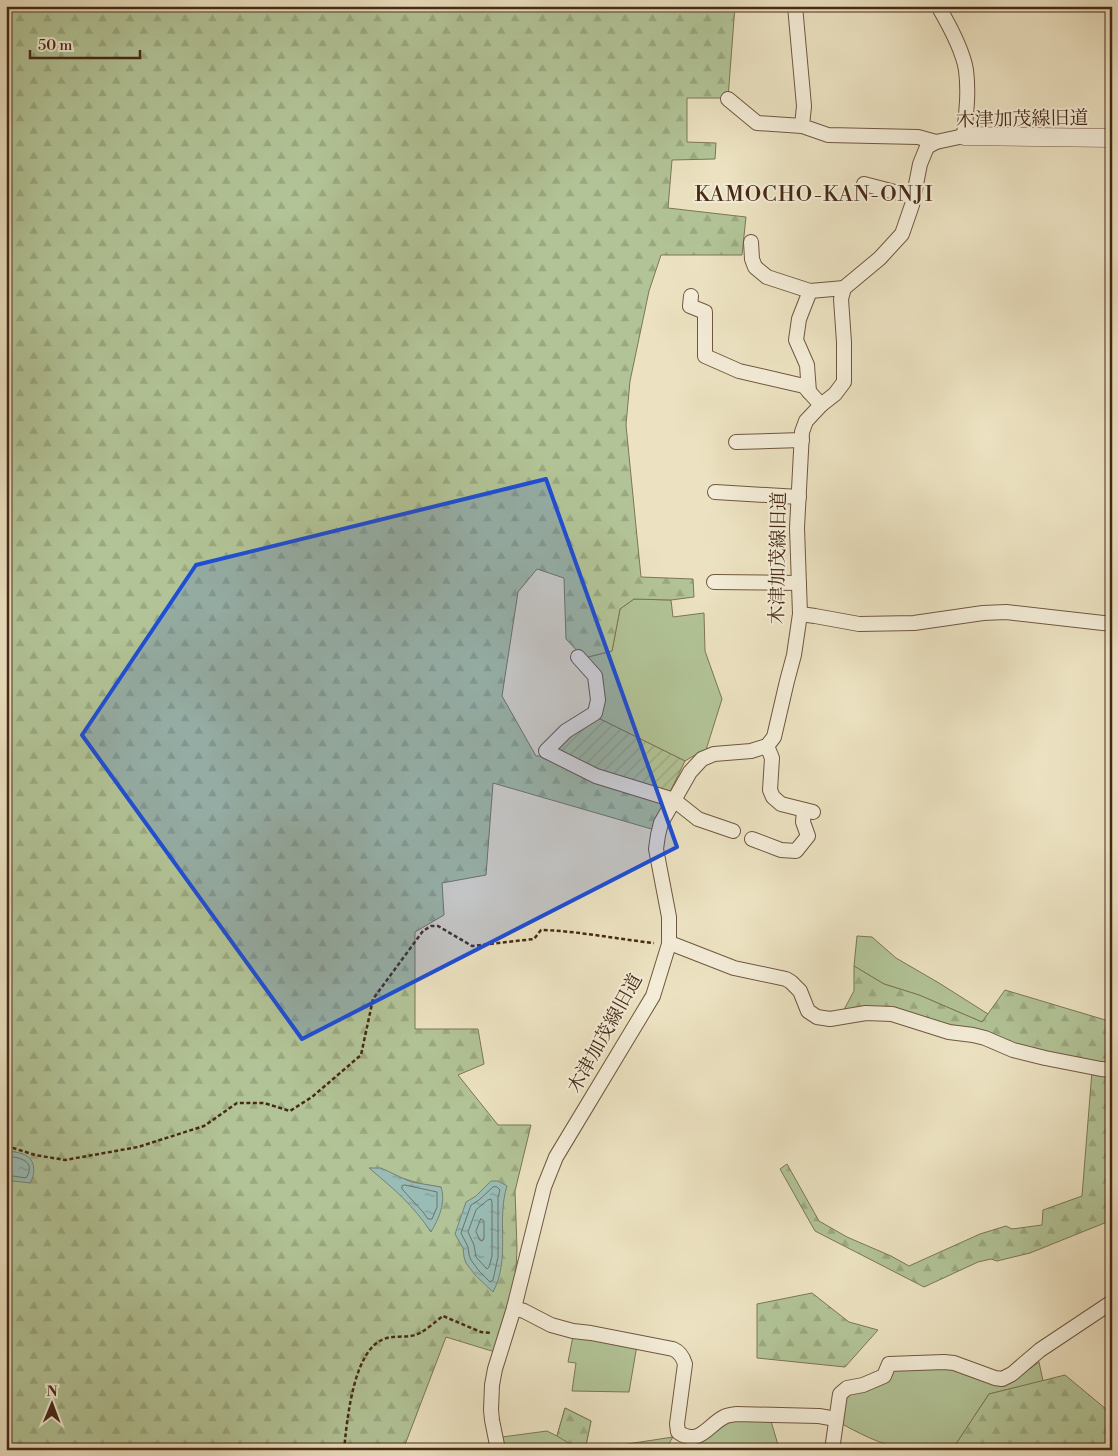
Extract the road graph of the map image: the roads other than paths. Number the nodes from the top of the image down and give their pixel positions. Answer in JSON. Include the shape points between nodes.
{"nodes":[{"id":1,"x":795,"y":6,"type":"edge"},
{"id":2,"x":938,"y":6,"type":"edge"},
{"id":3,"x":728,"y":99,"type":"dead end"},
{"id":4,"x":802,"y":126,"type":"junction"},
{"id":5,"x":964,"y":136,"type":"junction"},
{"id":6,"x":1112,"y":138,"type":"edge"},
{"id":7,"x":936,"y":142,"type":"junction"},
{"id":8,"x":864,"y":184,"type":"dead end"},
{"id":9,"x":914,"y":196,"type":"junction"},
{"id":10,"x":751,"y":242,"type":"dead end"},
{"id":11,"x":844,"y":288,"type":"junction"},
{"id":12,"x":810,"y":291,"type":"junction"},
{"id":13,"x":691,"y":296,"type":"dead end"},
{"id":14,"x":809,"y":392,"type":"junction"},
{"id":15,"x":821,"y":405,"type":"junction"},
{"id":16,"x":802,"y":440,"type":"junction"},
{"id":17,"x":736,"y":442,"type":"dead end"},
{"id":18,"x":715,"y":492,"type":"dead end"},
{"id":19,"x":799,"y":497,"type":"junction"},
{"id":20,"x":714,"y":582,"type":"dead end"},
{"id":21,"x":799,"y":583,"type":"junction"},
{"id":22,"x":800,"y":614,"type":"junction"},
{"id":23,"x":1112,"y":624,"type":"edge"},
{"id":24,"x":578,"y":657,"type":"dead end"},
{"id":25,"x":767,"y":746,"type":"junction"},
{"id":26,"x":674,"y":800,"type":"junction"},
{"id":27,"x":734,"y":831,"type":"dead end"},
{"id":28,"x":752,"y":839,"type":"dead end"},
{"id":29,"x":670,"y":944,"type":"junction"},
{"id":30,"x":1112,"y":1070,"type":"edge"},
{"id":31,"x":1112,"y":1302,"type":"edge"},
{"id":32,"x":514,"y":1308,"type":"junction"},
{"id":33,"x":836,"y":1419,"type":"junction"},
{"id":34,"x":498,"y":1450,"type":"edge"},
{"id":35,"x":832,"y":1450,"type":"edge"}],
"edges":[{"from":1,"to":4,"type":"street","via":[[804,106]]},
{"from":2,"to":5,"type":"street","via":[[966,69],[968,101]]},
{"from":3,"to":4,"type":"street","via":[[757,123]]},
{"from":4,"to":7,"type":"street","via":[[828,135],[918,137]]},
{"from":5,"to":6,"type":"street","name":"木津加茂線旧道"},
{"from":5,"to":7,"type":"street","name":"木津加茂線旧道"},
{"from":7,"to":9,"type":"street","name":"木津加茂線旧道","via":[[927,147],[920,164]]},
{"from":8,"to":9,"type":"street"},
{"from":9,"to":11,"type":"street","name":"木津加茂線旧道","via":[[902,234],[880,258]]},
{"from":10,"to":12,"type":"street","via":[[754,267],[767,277]]},
{"from":11,"to":12,"type":"street"},
{"from":11,"to":15,"type":"street","name":"木津加茂線旧道","via":[[844,382]]},
{"from":12,"to":14,"type":"street","via":[[799,319],[796,340],[807,365]]},
{"from":13,"to":14,"type":"street","via":[[690,306],[705,312],[705,356],[739,371],[804,386]]},
{"from":14,"to":15,"type":"street"},
{"from":15,"to":16,"type":"street","name":"木津加茂線旧道","via":[[806,421]]},
{"from":16,"to":17,"type":"street"},
{"from":16,"to":19,"type":"street","name":"木津加茂線旧道"},
{"from":18,"to":19,"type":"street"},
{"from":19,"to":21,"type":"street","name":"木津加茂線旧道"},
{"from":20,"to":21,"type":"street"},
{"from":21,"to":22,"type":"street","name":"木津加茂線旧道"},
{"from":22,"to":23,"type":"street","via":[[859,624],[914,623],[1006,612]]},
{"from":22,"to":25,"type":"street","name":"木津加茂線旧道","via":[[782,710],[774,737]]},
{"from":24,"to":26,"type":"street","via":[[595,676],[598,700],[595,713],[566,731],[546,751],[596,776]]},
{"from":25,"to":26,"type":"street","name":"木津加茂線旧道","via":[[751,751],[714,754],[702,759],[690,772]]},
{"from":25,"to":28,"type":"street","via":[[772,758],[770,790],[773,797],[781,804],[808,811],[803,822],[808,836],[796,851],[781,850]]},
{"from":26,"to":27,"type":"street","via":[[698,819]]},
{"from":26,"to":29,"type":"street","name":"木津加茂線旧道","via":[[661,823],[656,848],[669,917]]},
{"from":29,"to":30,"type":"street","via":[[734,968],[786,979],[800,990],[808,1011],[818,1017],[892,1014],[949,1032],[985,1038],[1013,1050]]},
{"from":29,"to":32,"type":"street","name":"木津加茂線旧道","via":[[653,996],[556,1157],[539,1204]]},
{"from":31,"to":33,"type":"street","via":[[1002,1379],[954,1363],[889,1364],[884,1376],[842,1392],[838,1398]]},
{"from":32,"to":33,"type":"street","via":[[551,1326],[679,1353],[685,1364],[676,1424],[678,1432],[685,1436],[699,1436],[724,1417],[736,1414]]},
{"from":32,"to":34,"type":"street","name":"木津加茂線旧道","via":[[492,1386],[491,1410]]},
{"from":33,"to":35,"type":"street"}]}
